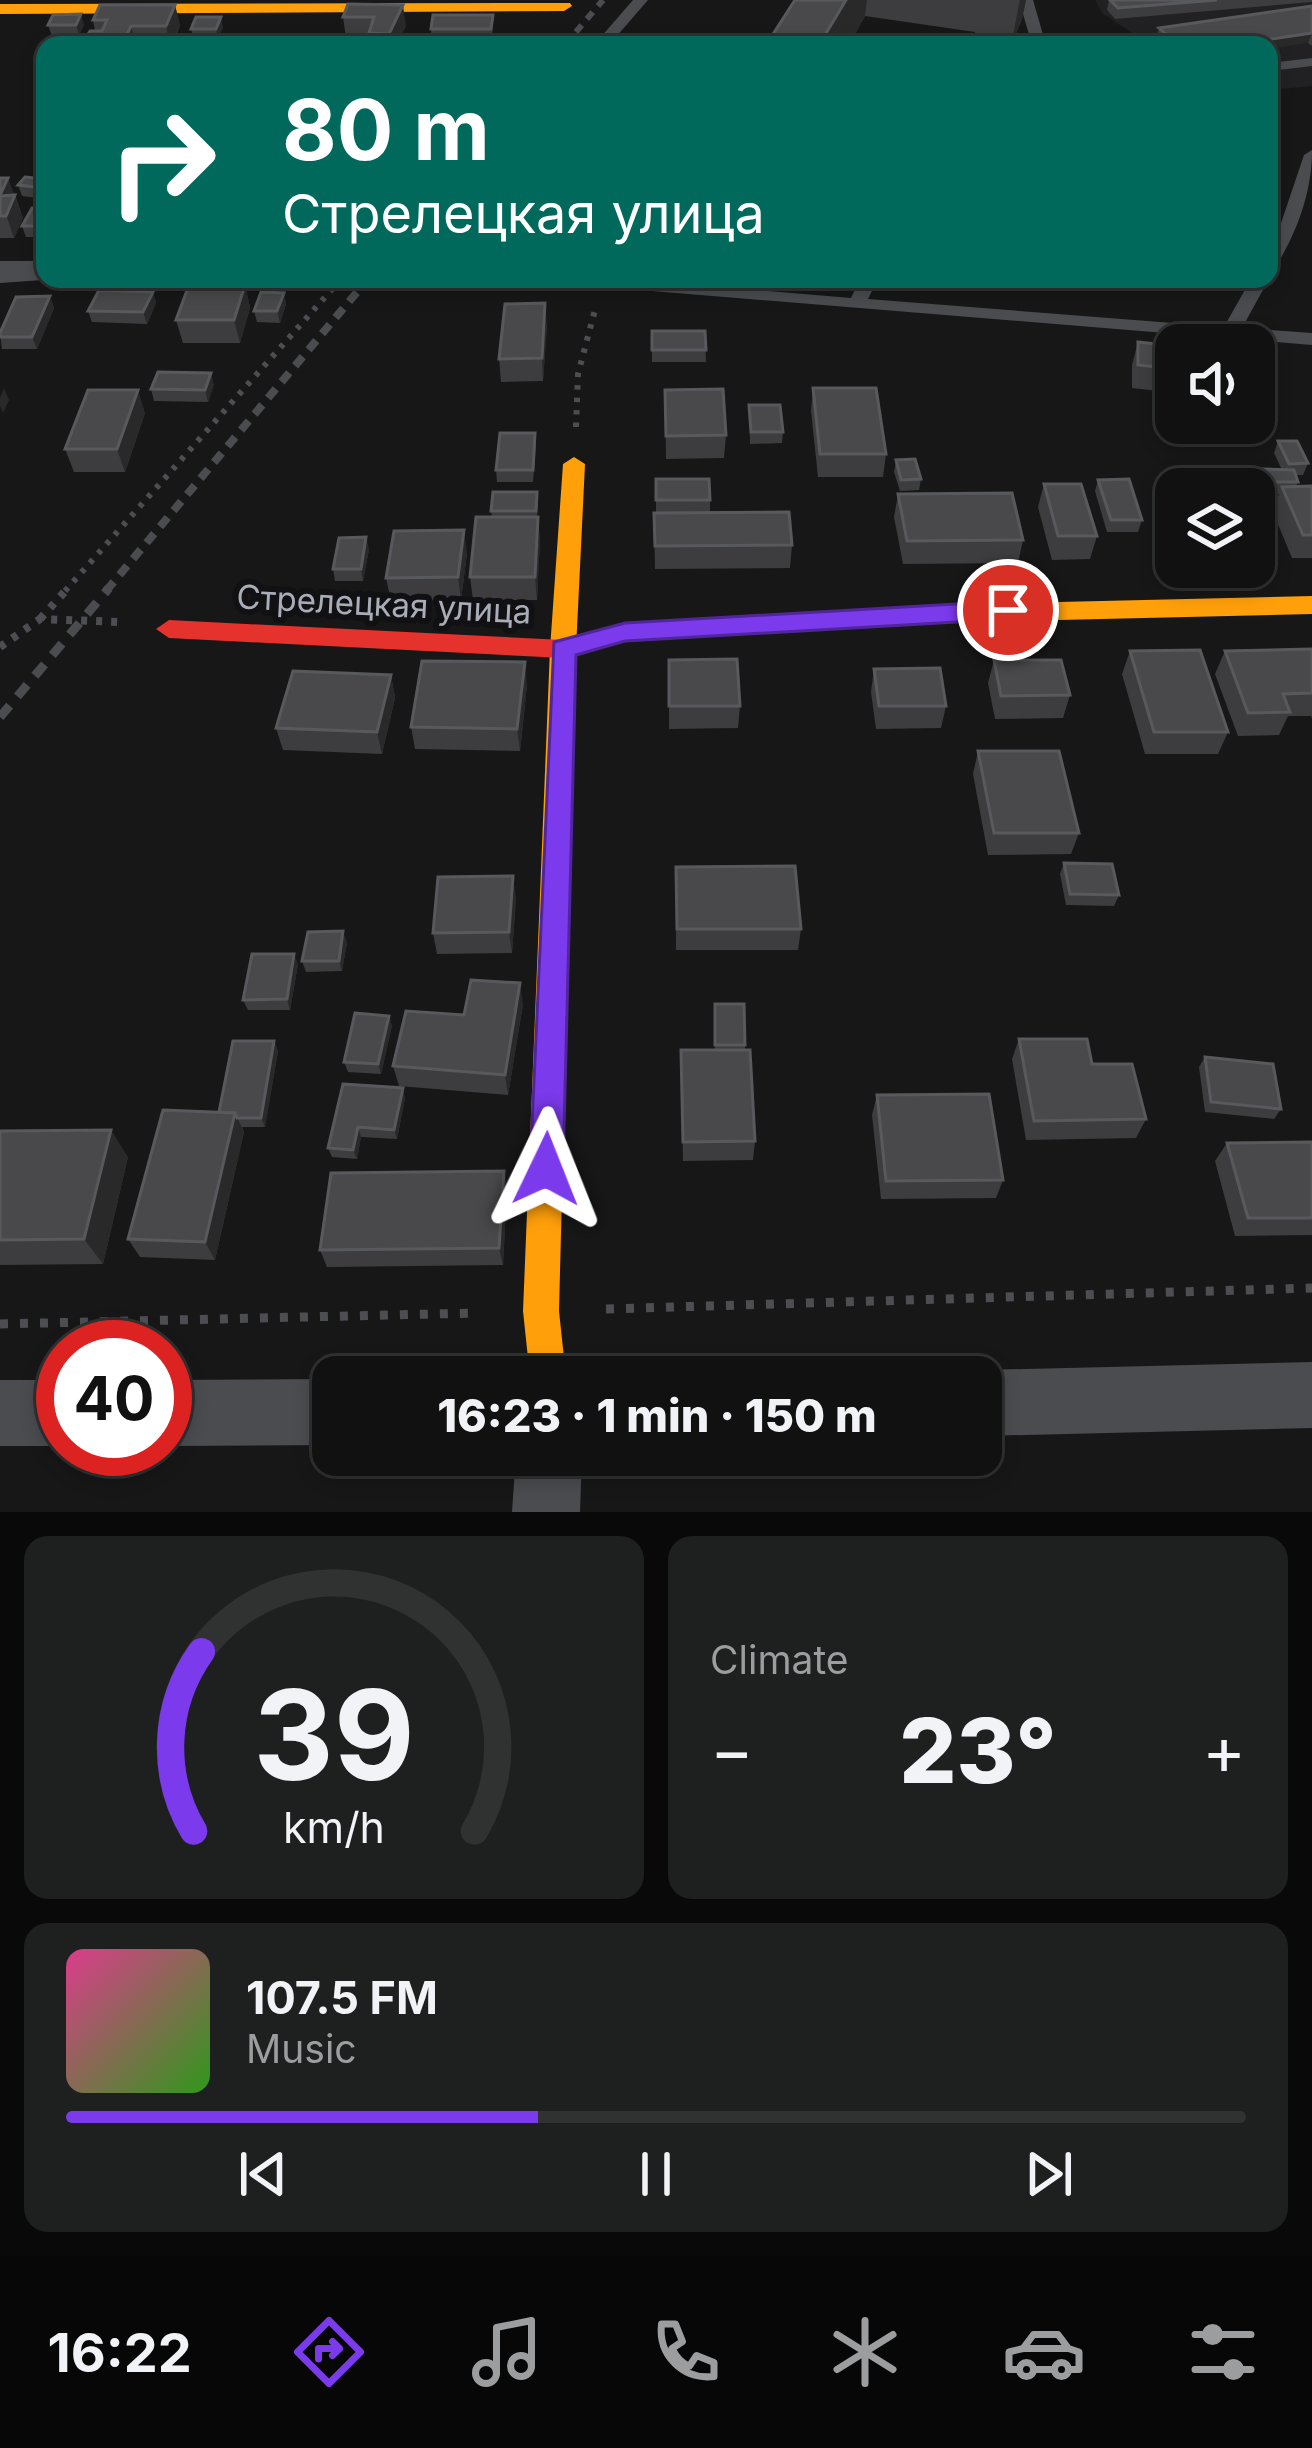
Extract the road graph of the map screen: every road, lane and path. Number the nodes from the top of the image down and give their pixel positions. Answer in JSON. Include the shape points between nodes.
{"nodes":[{"id":1,"x":640,"y":0,"type":"edge"},
{"id":2,"x":1026,"y":0,"type":"edge"},
{"id":3,"x":564,"y":6,"type":"dead end"},
{"id":4,"x":0,"y":9,"type":"edge"},
{"id":5,"x":609,"y":36,"type":"edge"},
{"id":6,"x":1036,"y":36,"type":"edge"},
{"id":7,"x":1312,"y":62,"type":"edge"},
{"id":8,"x":1278,"y":66,"type":"edge"},
{"id":9,"x":1312,"y":155,"type":"edge"},
{"id":10,"x":1278,"y":232,"type":"edge"},
{"id":11,"x":0,"y":272,"type":"edge"},
{"id":12,"x":36,"y":272,"type":"edge"},
{"id":13,"x":333,"y":288,"type":"edge"},
{"id":14,"x":600,"y":288,"type":"edge"},
{"id":15,"x":687,"y":288,"type":"edge"},
{"id":16,"x":865,"y":288,"type":"edge"},
{"id":17,"x":1255,"y":288,"type":"edge"},
{"id":18,"x":857,"y":304,"type":"junction"},
{"id":19,"x":1235,"y":324,"type":"edge"},
{"id":20,"x":1155,"y":327,"type":"edge"},
{"id":21,"x":1275,"y":336,"type":"edge"},
{"id":22,"x":1312,"y":339,"type":"edge"},
{"id":23,"x":574,"y":464,"type":"joint"},
{"id":24,"x":1312,"y":605,"type":"edge"},
{"id":25,"x":40,"y":619,"type":"junction"},
{"id":26,"x":169,"y":629,"type":"joint"},
{"id":27,"x":0,"y":647,"type":"edge"},
{"id":28,"x":563,"y":649,"type":"junction"},
{"id":29,"x":1312,"y":1288,"type":"edge"},
{"id":30,"x":542,"y":1311,"type":"junction"},
{"id":31,"x":0,"y":1324,"type":"edge"},
{"id":32,"x":546,"y":1356,"type":"edge"},
{"id":33,"x":1312,"y":1395,"type":"edge"},
{"id":34,"x":1002,"y":1402,"type":"edge"},
{"id":35,"x":192,"y":1412,"type":"edge"},
{"id":36,"x":312,"y":1412,"type":"edge"},
{"id":37,"x":0,"y":1413,"type":"edge"},
{"id":38,"x":36,"y":1413,"type":"edge"},
{"id":39,"x":548,"y":1476,"type":"edge"},
{"id":40,"x":547,"y":1512,"type":"edge"}],
"edges":[{"from":1,"to":5,"type":"lane"},
{"from":2,"to":6,"type":"lane"},
{"from":3,"to":4,"type":"street"},
{"from":7,"to":8,"type":"lane"},
{"from":9,"to":10,"type":"lane"},
{"from":11,"to":12,"type":"street"},
{"from":13,"to":25,"type":"path"},
{"from":14,"to":23,"type":"path","via":[[578,374]]},
{"from":15,"to":18,"type":"lane"},
{"from":16,"to":18,"type":"lane"},
{"from":17,"to":19,"type":"lane"},
{"from":18,"to":20,"type":"lane"},
{"from":21,"to":22,"type":"lane"},
{"from":23,"to":28,"type":"street"},
{"from":24,"to":28,"type":"street","name":"Стрелецкая улица","via":[[984,611],[625,632]]},
{"from":25,"to":26,"type":"path"},
{"from":25,"to":27,"type":"path"},
{"from":26,"to":28,"type":"street","name":"Стрелецкая улица"},
{"from":28,"to":30,"type":"street"},
{"from":29,"to":30,"type":"path"},
{"from":30,"to":31,"type":"path"},
{"from":30,"to":32,"type":"street"},
{"from":33,"to":34,"type":"street"},
{"from":35,"to":36,"type":"street"},
{"from":37,"to":38,"type":"street"},
{"from":39,"to":40,"type":"street"}]}
